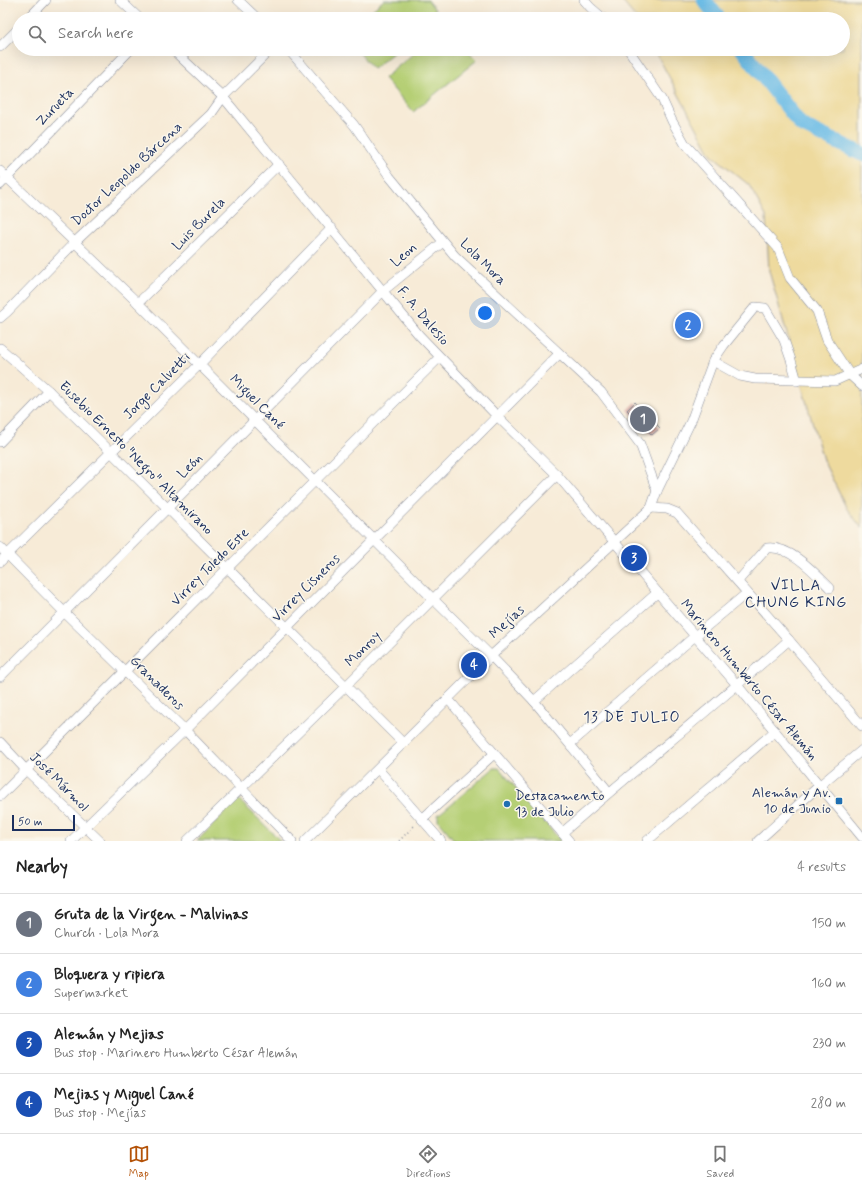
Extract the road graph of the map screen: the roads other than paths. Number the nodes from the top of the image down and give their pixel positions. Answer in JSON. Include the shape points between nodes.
{"nodes":[{"id":1,"x":46,"y":0,"type":"edge"},
{"id":2,"x":120,"y":0,"type":"edge"},
{"id":3,"x":238,"y":0,"type":"edge"},
{"id":4,"x":584,"y":0,"type":"edge"},
{"id":5,"x":35,"y":12,"type":"edge"},
{"id":6,"x":133,"y":12,"type":"edge"},
{"id":7,"x":251,"y":12,"type":"edge"},
{"id":8,"x":596,"y":12,"type":"edge"},
{"id":9,"x":12,"y":35,"type":"edge"},
{"id":10,"x":0,"y":47,"type":"edge"},
{"id":11,"x":124,"y":56,"type":"edge"},
{"id":12,"x":179,"y":56,"type":"edge"},
{"id":13,"x":264,"y":56,"type":"edge"},
{"id":14,"x":294,"y":56,"type":"edge"},
{"id":15,"x":633,"y":56,"type":"edge"},
{"id":16,"x":223,"y":97,"type":"junction"},
{"id":17,"x":278,"y":164,"type":"junction"},
{"id":18,"x":0,"y":170,"type":"edge"},
{"id":19,"x":7,"y":178,"type":"junction"},
{"id":20,"x":0,"y":185,"type":"edge"},
{"id":21,"x":332,"y":228,"type":"junction"},
{"id":22,"x":75,"y":242,"type":"junction"},
{"id":23,"x":442,"y":242,"type":"junction"},
{"id":24,"x":383,"y":291,"type":"junction"},
{"id":25,"x":138,"y":303,"type":"junction"},
{"id":26,"x":0,"y":318,"type":"edge"},
{"id":27,"x":0,"y":348,"type":"edge"},
{"id":28,"x":559,"y":354,"type":"junction"},
{"id":29,"x":439,"y":358,"type":"junction"},
{"id":30,"x":713,"y":361,"type":"junction"},
{"id":31,"x":200,"y":364,"type":"junction"},
{"id":32,"x":862,"y":369,"type":"edge"},
{"id":33,"x":850,"y":375,"type":"junction"},
{"id":34,"x":796,"y":381,"type":"junction"},
{"id":35,"x":862,"y":386,"type":"edge"},
{"id":36,"x":49,"y":391,"type":"junction"},
{"id":37,"x":497,"y":416,"type":"junction"},
{"id":38,"x":256,"y":421,"type":"junction"},
{"id":39,"x":0,"y":442,"type":"edge"},
{"id":40,"x":111,"y":452,"type":"junction"},
{"id":41,"x":557,"y":475,"type":"junction"},
{"id":42,"x":314,"y":480,"type":"junction"},
{"id":43,"x":657,"y":491,"type":"junction"},
{"id":44,"x":651,"y":508,"type":"junction"},
{"id":45,"x":167,"y":509,"type":"junction"},
{"id":46,"x":374,"y":540,"type":"junction"},
{"id":47,"x":614,"y":541,"type":"junction"},
{"id":48,"x":0,"y":547,"type":"edge"},
{"id":49,"x":7,"y":554,"type":"junction"},
{"id":50,"x":0,"y":562,"type":"edge"},
{"id":51,"x":229,"y":568,"type":"junction"},
{"id":52,"x":738,"y":581,"type":"junction"},
{"id":53,"x":830,"y":588,"type":"dead end"},
{"id":54,"x":657,"y":593,"type":"junction"},
{"id":55,"x":747,"y":593,"type":"junction"},
{"id":56,"x":432,"y":598,"type":"junction"},
{"id":57,"x":64,"y":612,"type":"junction"},
{"id":58,"x":288,"y":627,"type":"junction"},
{"id":59,"x":695,"y":636,"type":"junction"},
{"id":60,"x":789,"y":640,"type":"junction"},
{"id":61,"x":491,"y":656,"type":"junction"},
{"id":62,"x":125,"y":670,"type":"junction"},
{"id":63,"x":0,"y":677,"type":"edge"},
{"id":64,"x":347,"y":685,"type":"junction"},
{"id":65,"x":737,"y":685,"type":"junction"},
{"id":66,"x":448,"y":699,"type":"junction"},
{"id":67,"x":534,"y":701,"type":"junction"},
{"id":68,"x":862,"y":726,"type":"edge"},
{"id":69,"x":185,"y":730,"type":"junction"},
{"id":70,"x":775,"y":731,"type":"junction"},
{"id":71,"x":0,"y":742,"type":"edge"},
{"id":72,"x":404,"y":743,"type":"junction"},
{"id":73,"x":570,"y":744,"type":"junction"},
{"id":74,"x":862,"y":750,"type":"edge"},
{"id":75,"x":494,"y":754,"type":"junction"},
{"id":76,"x":378,"y":769,"type":"junction"},
{"id":77,"x":26,"y":770,"type":"junction"},
{"id":78,"x":819,"y":786,"type":"junction"},
{"id":79,"x":241,"y":788,"type":"junction"},
{"id":80,"x":609,"y":792,"type":"junction"},
{"id":81,"x":0,"y":796,"type":"edge"},
{"id":82,"x":422,"y":819,"type":"junction"},
{"id":83,"x":85,"y":827,"type":"junction"},
{"id":84,"x":562,"y":833,"type":"junction"},
{"id":85,"x":862,"y":838,"type":"edge"},
{"id":86,"x":72,"y":841,"type":"edge"},
{"id":87,"x":100,"y":841,"type":"edge"},
{"id":88,"x":187,"y":841,"type":"edge"},
{"id":89,"x":292,"y":841,"type":"edge"},
{"id":90,"x":305,"y":841,"type":"edge"},
{"id":91,"x":441,"y":841,"type":"edge"},
{"id":92,"x":569,"y":841,"type":"edge"},
{"id":93,"x":647,"y":841,"type":"edge"},
{"id":94,"x":758,"y":841,"type":"edge"}],
"edges":[{"from":1,"to":5,"type":"street"},
{"from":2,"to":6,"type":"street"},
{"from":3,"to":7,"type":"street"},
{"from":4,"to":8,"type":"street"},
{"from":9,"to":10,"type":"street"},
{"from":11,"to":19,"type":"street","name":"Zurueta"},
{"from":12,"to":16,"type":"street","name":"F. A. Dalesio"},
{"from":13,"to":16,"type":"street","name":"Doctor Leopoldo Bárcena"},
{"from":14,"to":23,"type":"street","name":"Lola Mora","via":[[354,125],[390,178]]},
{"from":15,"to":33,"type":"street","via":[[662,99],[685,144],[778,248],[790,278],[817,311],[827,340]]},
{"from":16,"to":17,"type":"street","name":"F. A. Dalesio"},
{"from":16,"to":22,"type":"street","name":"Doctor Leopoldo Bárcena","via":[[211,114]]},
{"from":17,"to":21,"type":"street","name":"F. A. Dalesio"},
{"from":17,"to":25,"type":"street","name":"Luis Burela"},
{"from":18,"to":19,"type":"street","name":"Miguel Cané"},
{"from":19,"to":20,"type":"street","name":"Zurueta"},
{"from":19,"to":22,"type":"street","name":"Miguel Cané"},
{"from":21,"to":24,"type":"street","name":"F. A. Dalesio"},
{"from":21,"to":31,"type":"street","name":"Jorge Calvetti"},
{"from":22,"to":25,"type":"street","name":"Miguel Cané"},
{"from":22,"to":26,"type":"street","name":"Doctor Leopoldo Bárcena"},
{"from":23,"to":24,"type":"street","name":"Leon"},
{"from":23,"to":28,"type":"street","name":"Lola Mora"},
{"from":24,"to":29,"type":"street","name":"F. A. Dalesio"},
{"from":24,"to":38,"type":"street","name":"León"},
{"from":25,"to":31,"type":"street","name":"Miguel Cané"},
{"from":27,"to":36,"type":"street","name":"Eusebio Ernesto \"Negro\" Altamirano"},
{"from":28,"to":37,"type":"street","name":"Virrey Cisneros"},
{"from":28,"to":43,"type":"street","name":"Lola Mora","via":[[600,392],[640,444]]},
{"from":29,"to":37,"type":"street","name":"F. A. Dalesio"},
{"from":29,"to":42,"type":"street","name":"Virrey Toledo Este"},
{"from":30,"to":34,"type":"street","via":[[740,376]]},
{"from":30,"to":34,"type":"street","name":"Mejías","via":[[755,308],[765,308],[784,340]]},
{"from":30,"to":43,"type":"street","name":"Mejías","via":[[691,421]]},
{"from":31,"to":38,"type":"street","name":"Miguel Cané"},
{"from":31,"to":40,"type":"street","name":"Jorge Calvetti"},
{"from":32,"to":33,"type":"street"},
{"from":33,"to":34,"type":"street","via":[[835,382]]},
{"from":33,"to":35,"type":"street"},
{"from":36,"to":39,"type":"street"},
{"from":36,"to":40,"type":"street","name":"Eusebio Ernesto \"Negro\" Altamirano"},
{"from":37,"to":41,"type":"street","name":"F. A. Dalesio"},
{"from":37,"to":46,"type":"street","name":"Virrey Cisneros"},
{"from":38,"to":42,"type":"street","name":"Miguel Cané"},
{"from":38,"to":45,"type":"street","name":"León"},
{"from":40,"to":45,"type":"street","name":"Eusebio Ernesto \"Negro\" Altamirano"},
{"from":40,"to":49,"type":"street","name":"Jorge Calvetti"},
{"from":41,"to":47,"type":"street","name":"F. A. Dalesio"},
{"from":41,"to":56,"type":"street","name":"Monroy"},
{"from":42,"to":46,"type":"street","name":"Miguel Cané"},
{"from":42,"to":51,"type":"street","name":"Virrey Toledo Este"},
{"from":43,"to":44,"type":"street","name":"Mejías"},
{"from":44,"to":47,"type":"street","name":"Mejías"},
{"from":44,"to":52,"type":"street","via":[[667,509],[677,513]]},
{"from":45,"to":51,"type":"street","name":"Eusebio Ernesto \"Negro\" Altamirano"},
{"from":45,"to":57,"type":"street","name":"León"},
{"from":46,"to":56,"type":"street","name":"Miguel Cané"},
{"from":46,"to":58,"type":"street","name":"Virrey Cisneros"},
{"from":47,"to":54,"type":"street","name":"Marinero Humberto César Alemán"},
{"from":47,"to":61,"type":"street","name":"Mejías"},
{"from":48,"to":49,"type":"street","name":"Granaderos"},
{"from":49,"to":50,"type":"street","name":"Jorge Calvetti"},
{"from":49,"to":57,"type":"street","name":"Granaderos"},
{"from":51,"to":58,"type":"street","name":"Eusebio Ernesto \"Negro\" Altamirano"},
{"from":51,"to":62,"type":"street","name":"Virrey Toledo Este"},
{"from":52,"to":53,"type":"street","via":[[767,548],[773,547],[801,560]]},
{"from":52,"to":55,"type":"street"},
{"from":54,"to":59,"type":"street","name":"Marinero Humberto César Alemán"},
{"from":54,"to":67,"type":"street"},
{"from":55,"to":59,"type":"street"},
{"from":55,"to":60,"type":"street"},
{"from":56,"to":61,"type":"street","name":"Miguel Cané"},
{"from":56,"to":64,"type":"street","name":"Monroy"},
{"from":57,"to":62,"type":"street","name":"Granaderos"},
{"from":57,"to":63,"type":"street","name":"León"},
{"from":58,"to":64,"type":"street","name":"Eusebio Ernesto \"Negro\" Altamirano"},
{"from":58,"to":69,"type":"street","name":"Virrey Cisneros"},
{"from":59,"to":65,"type":"street","name":"Marinero Humberto César Alemán"},
{"from":59,"to":73,"type":"street"},
{"from":60,"to":65,"type":"street"},
{"from":60,"to":68,"type":"street"},
{"from":61,"to":66,"type":"street","name":"Mejías"},
{"from":61,"to":67,"type":"street","name":"Miguel Cané"},
{"from":62,"to":69,"type":"street","name":"Granaderos"},
{"from":62,"to":77,"type":"street","name":"Virrey Toledo Este"},
{"from":64,"to":72,"type":"street","name":"Eusebio Ernesto \"Negro\" Altamirano"},
{"from":64,"to":79,"type":"street","name":"Monroy"},
{"from":65,"to":70,"type":"street","name":"Marinero Humberto César Alemán"},
{"from":65,"to":80,"type":"street"},
{"from":66,"to":72,"type":"street","name":"Mejías"},
{"from":66,"to":75,"type":"street"},
{"from":67,"to":73,"type":"street","name":"Miguel Cané"},
{"from":69,"to":79,"type":"street","name":"Granaderos"},
{"from":69,"to":83,"type":"street","name":"Virrey Cisneros"},
{"from":70,"to":78,"type":"street","name":"Marinero Humberto César Alemán"},
{"from":70,"to":93,"type":"street"},
{"from":71,"to":77,"type":"street","name":"José Mármol"},
{"from":72,"to":76,"type":"street","name":"Mejías"},
{"from":73,"to":80,"type":"street","name":"Miguel Cané"},
{"from":74,"to":78,"type":"street"},
{"from":75,"to":82,"type":"street"},
{"from":75,"to":84,"type":"street"},
{"from":76,"to":82,"type":"street"},
{"from":76,"to":90,"type":"street","name":"Mejías"},
{"from":77,"to":81,"type":"street","name":"Virrey Toledo Este"},
{"from":77,"to":83,"type":"street","name":"José Mármol"},
{"from":78,"to":85,"type":"street","name":"Marinero Humberto César Alemán"},
{"from":78,"to":94,"type":"street"},
{"from":79,"to":88,"type":"street","name":"Monroy"},
{"from":79,"to":89,"type":"street","name":"Granaderos"},
{"from":80,"to":84,"type":"street"},
{"from":82,"to":91,"type":"street"},
{"from":83,"to":86,"type":"street","name":"Virrey Cisneros"},
{"from":83,"to":87,"type":"street","name":"José Mármol"},
{"from":84,"to":92,"type":"street"}]}
